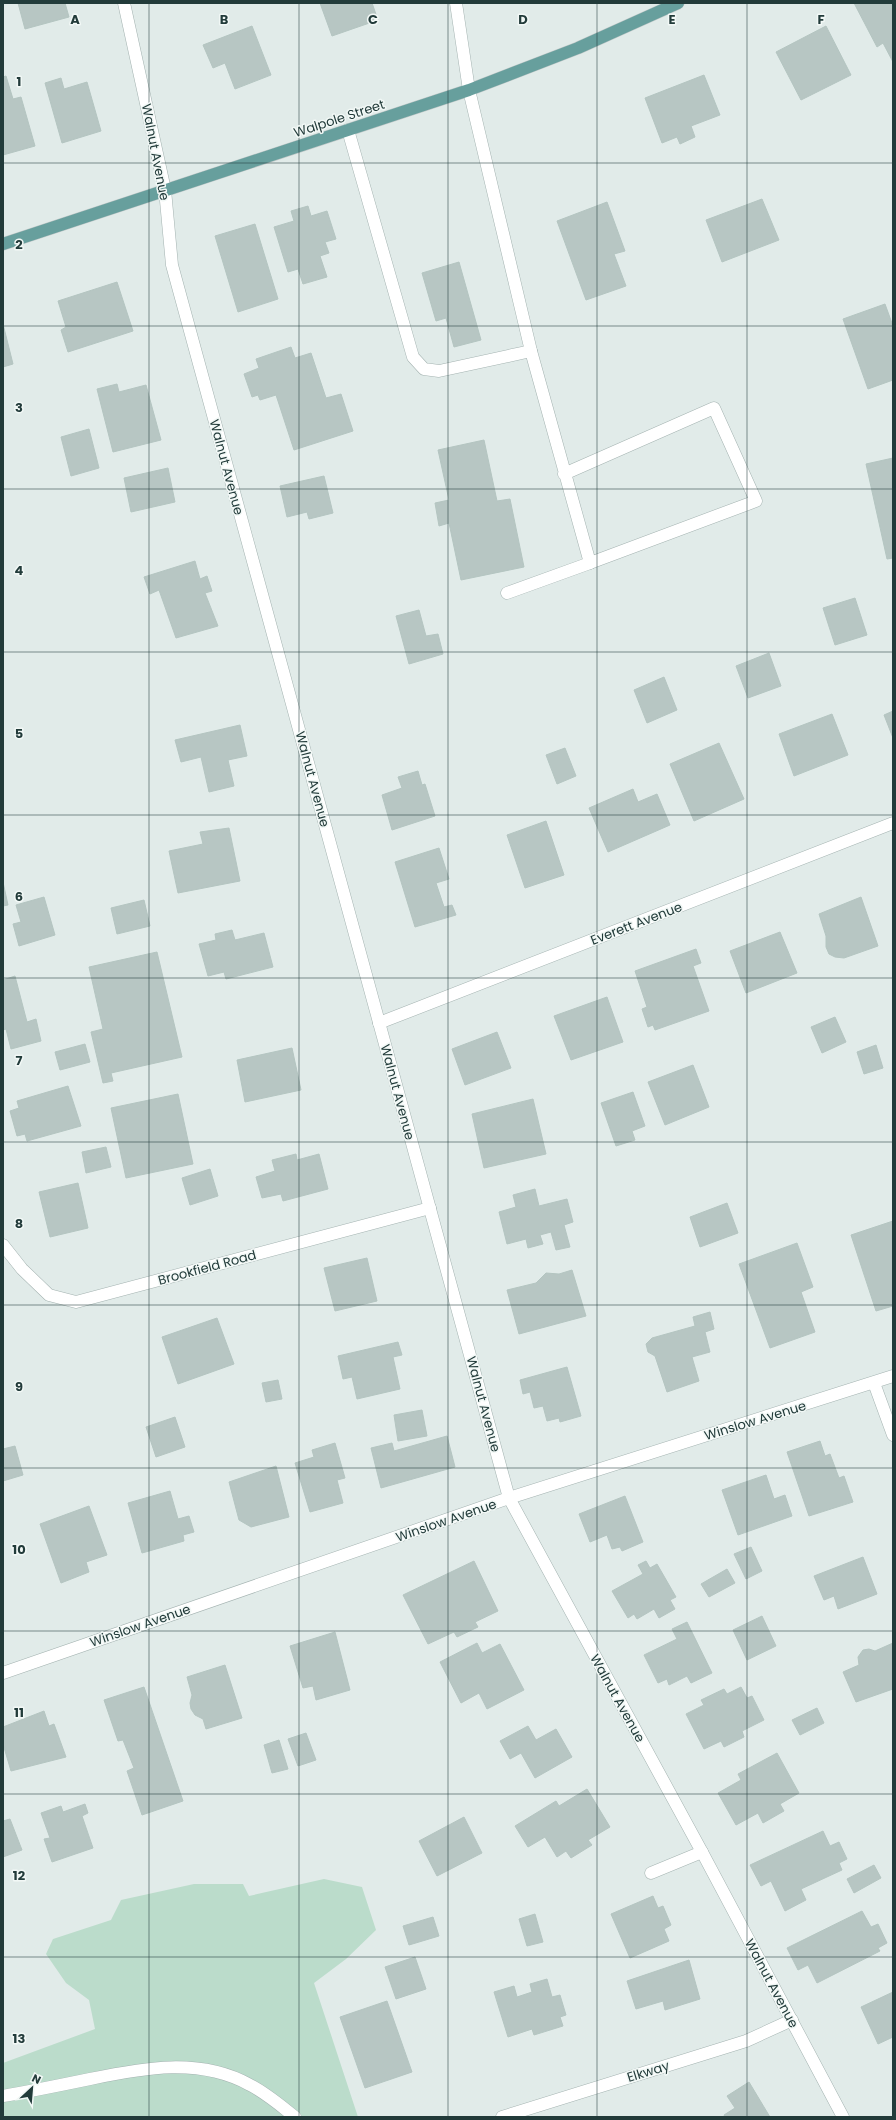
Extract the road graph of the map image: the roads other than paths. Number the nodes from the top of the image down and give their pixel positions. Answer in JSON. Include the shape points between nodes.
{"nodes":[{"id":1,"x":124,"y":3,"type":"edge"},
{"id":2,"x":456,"y":3,"type":"edge"},
{"id":3,"x":678,"y":3,"type":"edge"},
{"id":4,"x":469,"y":90,"type":"junction"},
{"id":5,"x":348,"y":130,"type":"junction"},
{"id":6,"x":165,"y":190,"type":"junction"},
{"id":7,"x":3,"y":244,"type":"edge"},
{"id":8,"x":531,"y":351,"type":"junction"},
{"id":9,"x":564,"y":474,"type":"junction"},
{"id":10,"x":590,"y":563,"type":"junction"},
{"id":11,"x":507,"y":593,"type":"dead end"},
{"id":12,"x":893,"y":824,"type":"edge"},
{"id":13,"x":379,"y":1023,"type":"junction"},
{"id":14,"x":430,"y":1208,"type":"junction"},
{"id":15,"x":3,"y":1245,"type":"edge"},
{"id":16,"x":893,"y":1376,"type":"edge"},
{"id":17,"x":874,"y":1383,"type":"junction"},
{"id":18,"x":893,"y":1435,"type":"edge"},
{"id":19,"x":509,"y":1498,"type":"junction"},
{"id":20,"x":3,"y":1673,"type":"edge"},
{"id":21,"x":702,"y":1852,"type":"junction"},
{"id":22,"x":651,"y":1873,"type":"dead end"},
{"id":23,"x":792,"y":2020,"type":"junction"},
{"id":24,"x":3,"y":2096,"type":"edge"},
{"id":25,"x":295,"y":2117,"type":"edge"},
{"id":26,"x":502,"y":2117,"type":"edge"},
{"id":27,"x":843,"y":2117,"type":"edge"}],
"edges":[{"from":1,"to":6,"type":"street","name":"Walnut Avenue"},
{"from":2,"to":4,"type":"street"},
{"from":3,"to":4,"type":"main road","name":"Walpole Street","via":[[578,48]]},
{"from":4,"to":5,"type":"main road","name":"Walpole Street"},
{"from":4,"to":8,"type":"street"},
{"from":5,"to":6,"type":"main road","name":"Walpole Street"},
{"from":5,"to":8,"type":"street","via":[[413,357],[424,369],[438,371]]},
{"from":6,"to":7,"type":"main road","name":"Walpole Street"},
{"from":6,"to":13,"type":"street","name":"Walnut Avenue","via":[[172,265]]},
{"from":8,"to":9,"type":"street"},
{"from":9,"to":10,"type":"street"},
{"from":9,"to":10,"type":"street","via":[[714,408],[756,501]]},
{"from":10,"to":11,"type":"street"},
{"from":12,"to":13,"type":"street","name":"Everett Avenue"},
{"from":13,"to":14,"type":"street","name":"Walnut Avenue"},
{"from":14,"to":15,"type":"street","name":"Brookfield Road","via":[[76,1302],[49,1295],[22,1269]]},
{"from":14,"to":19,"type":"street","name":"Walnut Avenue"},
{"from":16,"to":17,"type":"street","name":"Winslow Avenue"},
{"from":17,"to":18,"type":"street"},
{"from":17,"to":19,"type":"street","name":"Winslow Avenue"},
{"from":19,"to":20,"type":"street","name":"Winslow Avenue"},
{"from":19,"to":21,"type":"street","name":"Walnut Avenue"},
{"from":21,"to":22,"type":"street"},
{"from":21,"to":23,"type":"street","name":"Walnut Avenue"},
{"from":23,"to":26,"type":"street","name":"Elkway","via":[[746,2041]]},
{"from":23,"to":27,"type":"street","name":"Walnut Avenue"},
{"from":24,"to":25,"type":"street","via":[[138,2069],[173,2066],[200,2068],[244,2082]]}]}
